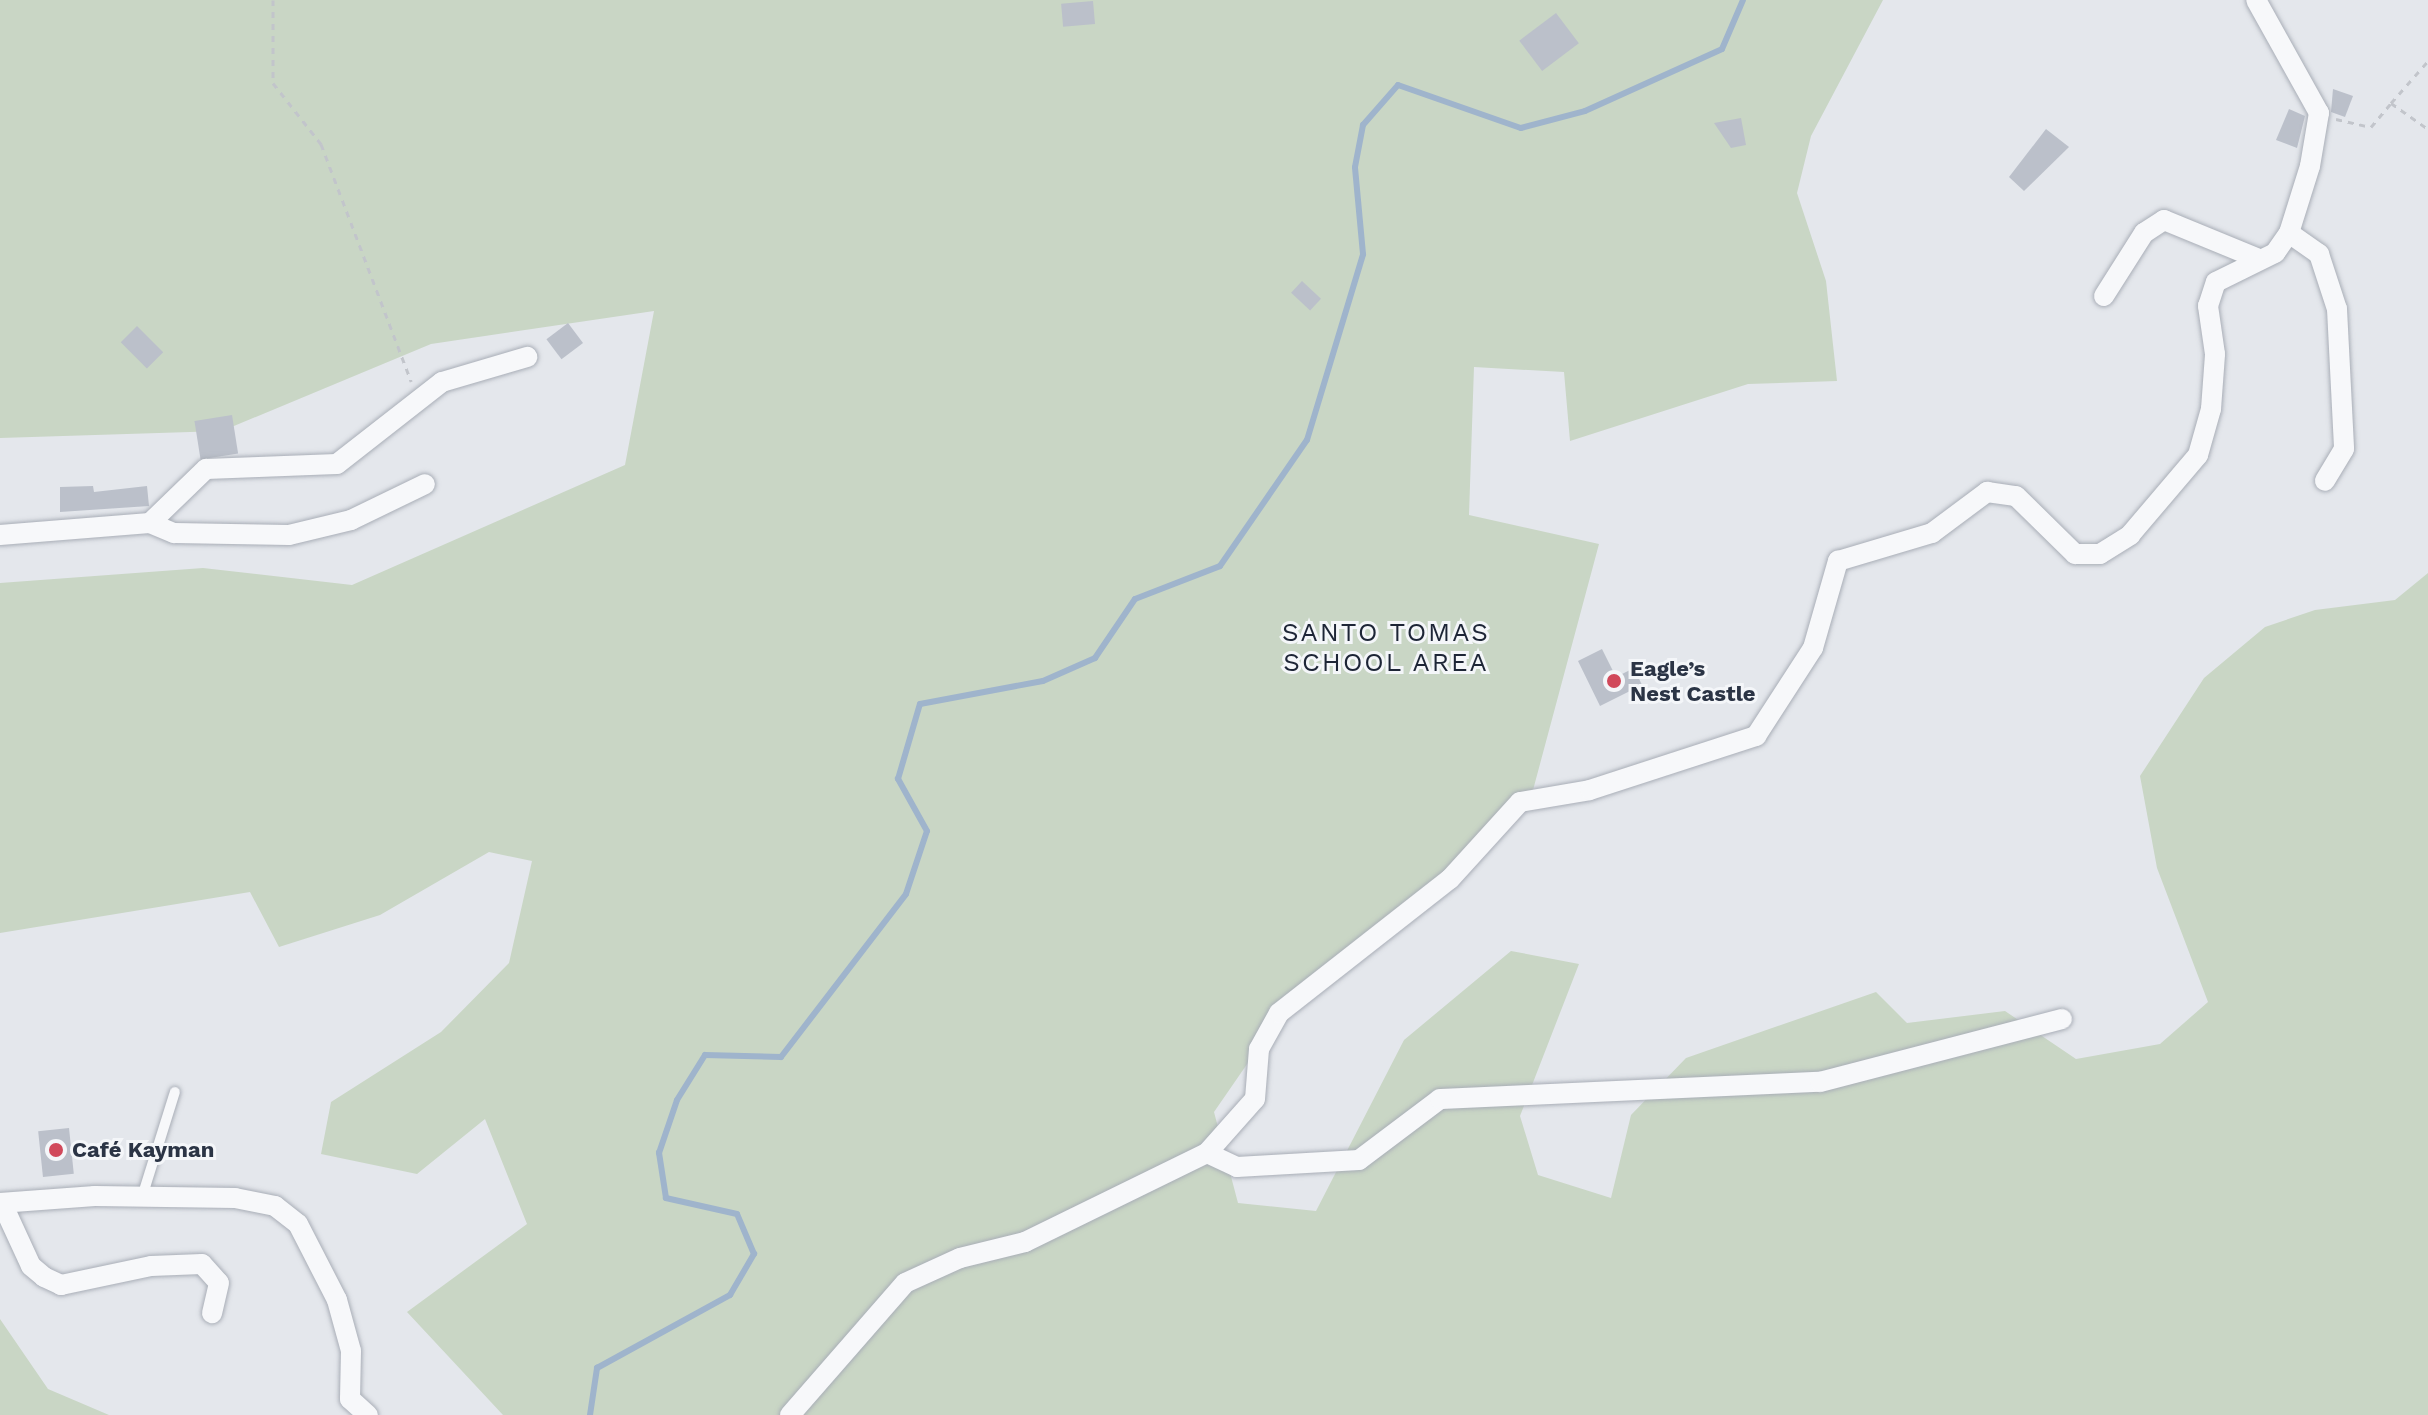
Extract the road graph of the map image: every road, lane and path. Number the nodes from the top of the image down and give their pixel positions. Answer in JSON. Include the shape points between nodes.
{"nodes":[{"id":1,"x":273,"y":0,"type":"edge"},
{"id":2,"x":2256,"y":0,"type":"edge"},
{"id":3,"x":2428,"y":61,"type":"edge"},
{"id":4,"x":2391,"y":103,"type":"junction"},
{"id":5,"x":2319,"y":115,"type":"junction"},
{"id":6,"x":2428,"y":129,"type":"edge"},
{"id":7,"x":2289,"y":233,"type":"junction"},
{"id":8,"x":2256,"y":258,"type":"junction"},
{"id":9,"x":2104,"y":296,"type":"dead end"},
{"id":10,"x":527,"y":357,"type":"dead end"},
{"id":11,"x":417,"y":396,"type":"junction"},
{"id":12,"x":2325,"y":481,"type":"dead end"},
{"id":13,"x":425,"y":484,"type":"dead end"},
{"id":14,"x":150,"y":523,"type":"junction"},
{"id":15,"x":0,"y":535,"type":"edge"},
{"id":16,"x":2062,"y":1019,"type":"dead end"},
{"id":17,"x":175,"y":1092,"type":"dead end"},
{"id":18,"x":1207,"y":1153,"type":"junction"},
{"id":19,"x":142,"y":1197,"type":"junction"},
{"id":20,"x":1,"y":1203,"type":"edge"},
{"id":21,"x":212,"y":1313,"type":"dead end"},
{"id":22,"x":368,"y":1415,"type":"edge"},
{"id":23,"x":790,"y":1415,"type":"edge"}],
"edges":[{"from":1,"to":11,"type":"path","via":[[273,83],[321,144]]},
{"from":2,"to":5,"type":"street"},
{"from":3,"to":4,"type":"path"},
{"from":4,"to":5,"type":"path","via":[[2371,127]]},
{"from":4,"to":6,"type":"path"},
{"from":5,"to":7,"type":"street"},
{"from":7,"to":8,"type":"street","via":[[2275,253]]},
{"from":7,"to":12,"type":"street","via":[[2319,254],[2337,309],[2344,449]]},
{"from":8,"to":9,"type":"street","via":[[2164,220],[2144,233]]},
{"from":8,"to":18,"type":"street","via":[[2216,282],[2210,294],[2211,409],[2198,455],[2130,535],[2100,554],[2075,554],[2016,496],[1987,492],[1932,533],[1838,561],[1813,648],[1756,736],[1511,809],[1450,879],[1279,1013],[1259,1049],[1255,1099]]},
{"from":10,"to":11,"type":"street","via":[[465,372]]},
{"from":11,"to":14,"type":"street","via":[[337,464],[206,469]]},
{"from":13,"to":14,"type":"street","via":[[351,520],[289,535],[174,533]]},
{"from":14,"to":15,"type":"street"},
{"from":16,"to":18,"type":"street","via":[[1979,1047],[1820,1082],[1656,1095],[1554,1088],[1440,1099],[1359,1160],[1237,1167]]},
{"from":17,"to":19,"type":"lane"},
{"from":18,"to":23,"type":"street","via":[[1025,1242],[960,1258],[905,1283]]},
{"from":19,"to":20,"type":"street"},
{"from":19,"to":22,"type":"street","via":[[235,1198],[275,1206],[298,1224],[346,1327],[350,1399]]},
{"from":20,"to":21,"type":"street","via":[[31,1266],[44,1277],[61,1285],[151,1266],[202,1264],[219,1283]]}]}
